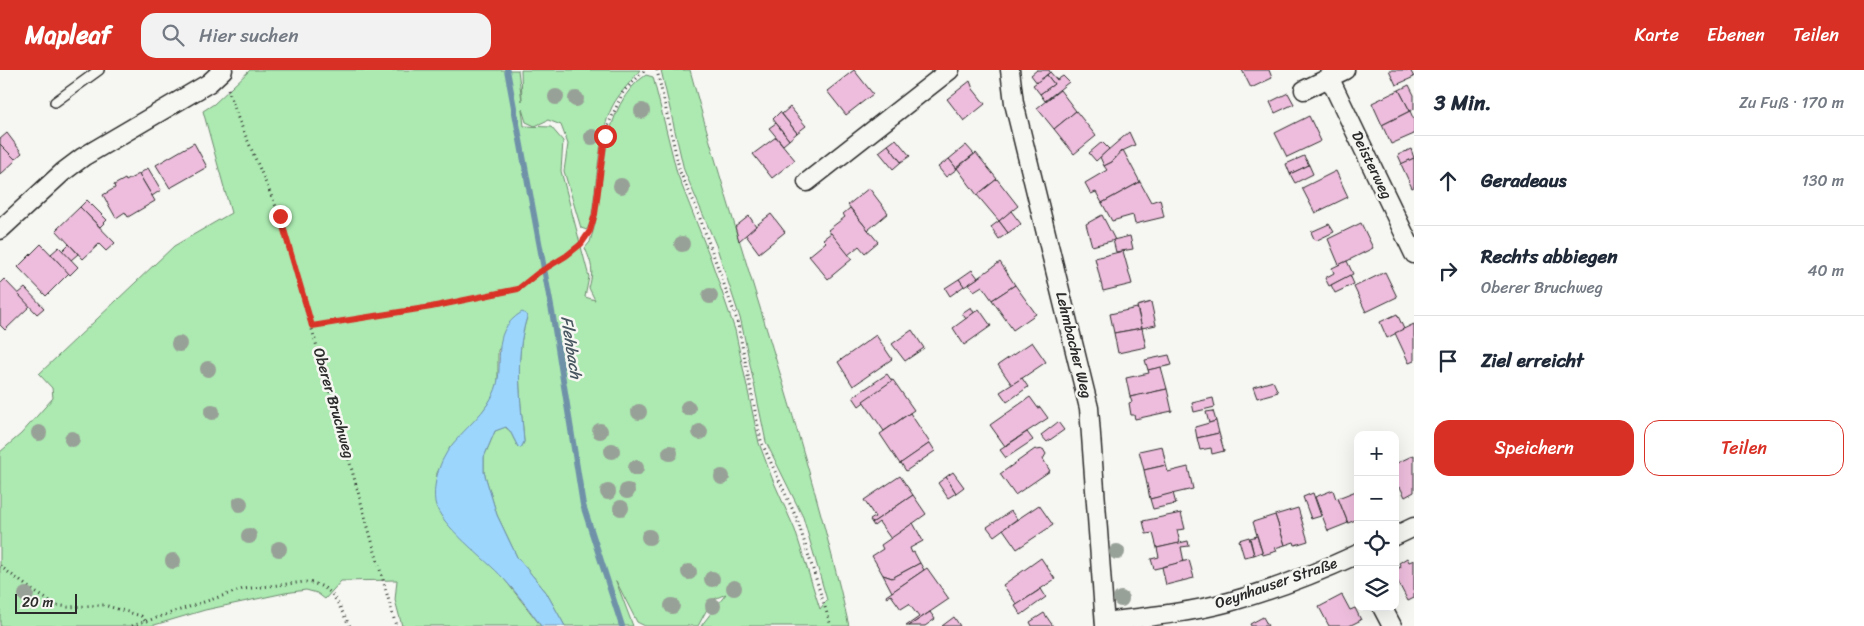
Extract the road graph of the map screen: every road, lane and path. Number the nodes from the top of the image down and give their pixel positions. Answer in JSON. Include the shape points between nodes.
{"nodes":[{"id":1,"x":99,"y":70,"type":"edge"},
{"id":2,"x":644,"y":70,"type":"edge"},
{"id":3,"x":657,"y":70,"type":"edge"},
{"id":4,"x":950,"y":70,"type":"edge"},
{"id":5,"x":1010,"y":70,"type":"edge"},
{"id":6,"x":223,"y":71,"type":"edge"},
{"id":7,"x":1337,"y":74,"type":"edge"},
{"id":8,"x":1304,"y":90,"type":"dead end"},
{"id":9,"x":55,"y":102,"type":"dead end"},
{"id":10,"x":807,"y":182,"type":"dead end"},
{"id":11,"x":0,"y":230,"type":"edge"},
{"id":12,"x":1414,"y":254,"type":"edge"},
{"id":13,"x":312,"y":326,"type":"junction"},
{"id":14,"x":1414,"y":527,"type":"edge"},
{"id":15,"x":1399,"y":534,"type":"edge"},
{"id":16,"x":1354,"y":557,"type":"edge"},
{"id":17,"x":0,"y":566,"type":"edge"},
{"id":18,"x":1384,"y":611,"type":"edge"},
{"id":19,"x":146,"y":622,"type":"junction"},
{"id":20,"x":1105,"y":624,"type":"edge"},
{"id":21,"x":132,"y":626,"type":"edge"},
{"id":22,"x":350,"y":626,"type":"edge"},
{"id":23,"x":396,"y":626,"type":"edge"},
{"id":24,"x":831,"y":626,"type":"edge"},
{"id":25,"x":1392,"y":626,"type":"edge"}],
"edges":[{"from":1,"to":9,"type":"lane"},
{"from":2,"to":13,"type":"path","via":[[623,92],[610,121],[590,231],[581,244],[566,256],[518,289]]},
{"from":3,"to":24,"type":"path","via":[[680,172],[737,320],[761,441],[797,519]]},
{"from":4,"to":10,"type":"street"},
{"from":5,"to":20,"type":"street","name":"Lehmbacher Weg","via":[[1014,103],[1089,408]]},
{"from":6,"to":11,"type":"street","via":[[209,83],[83,156]]},
{"from":6,"to":13,"type":"path","name":"Oberer Bruchweg","via":[[238,118],[280,216]]},
{"from":7,"to":8,"type":"street","name":"Deisterweg"},
{"from":7,"to":12,"type":"street","name":"Deisterweg"},
{"from":13,"to":23,"type":"path","name":"Oberer Bruchweg"},
{"from":14,"to":15,"type":"street"},
{"from":16,"to":20,"type":"street","name":"Oeynhauser Straße","via":[[1228,602]]},
{"from":17,"to":19,"type":"path","via":[[56,605],[104,605],[142,616]]},
{"from":18,"to":25,"type":"street"},
{"from":19,"to":21,"type":"path"},
{"from":19,"to":22,"type":"path","via":[[243,589],[305,582],[328,589]]}]}
